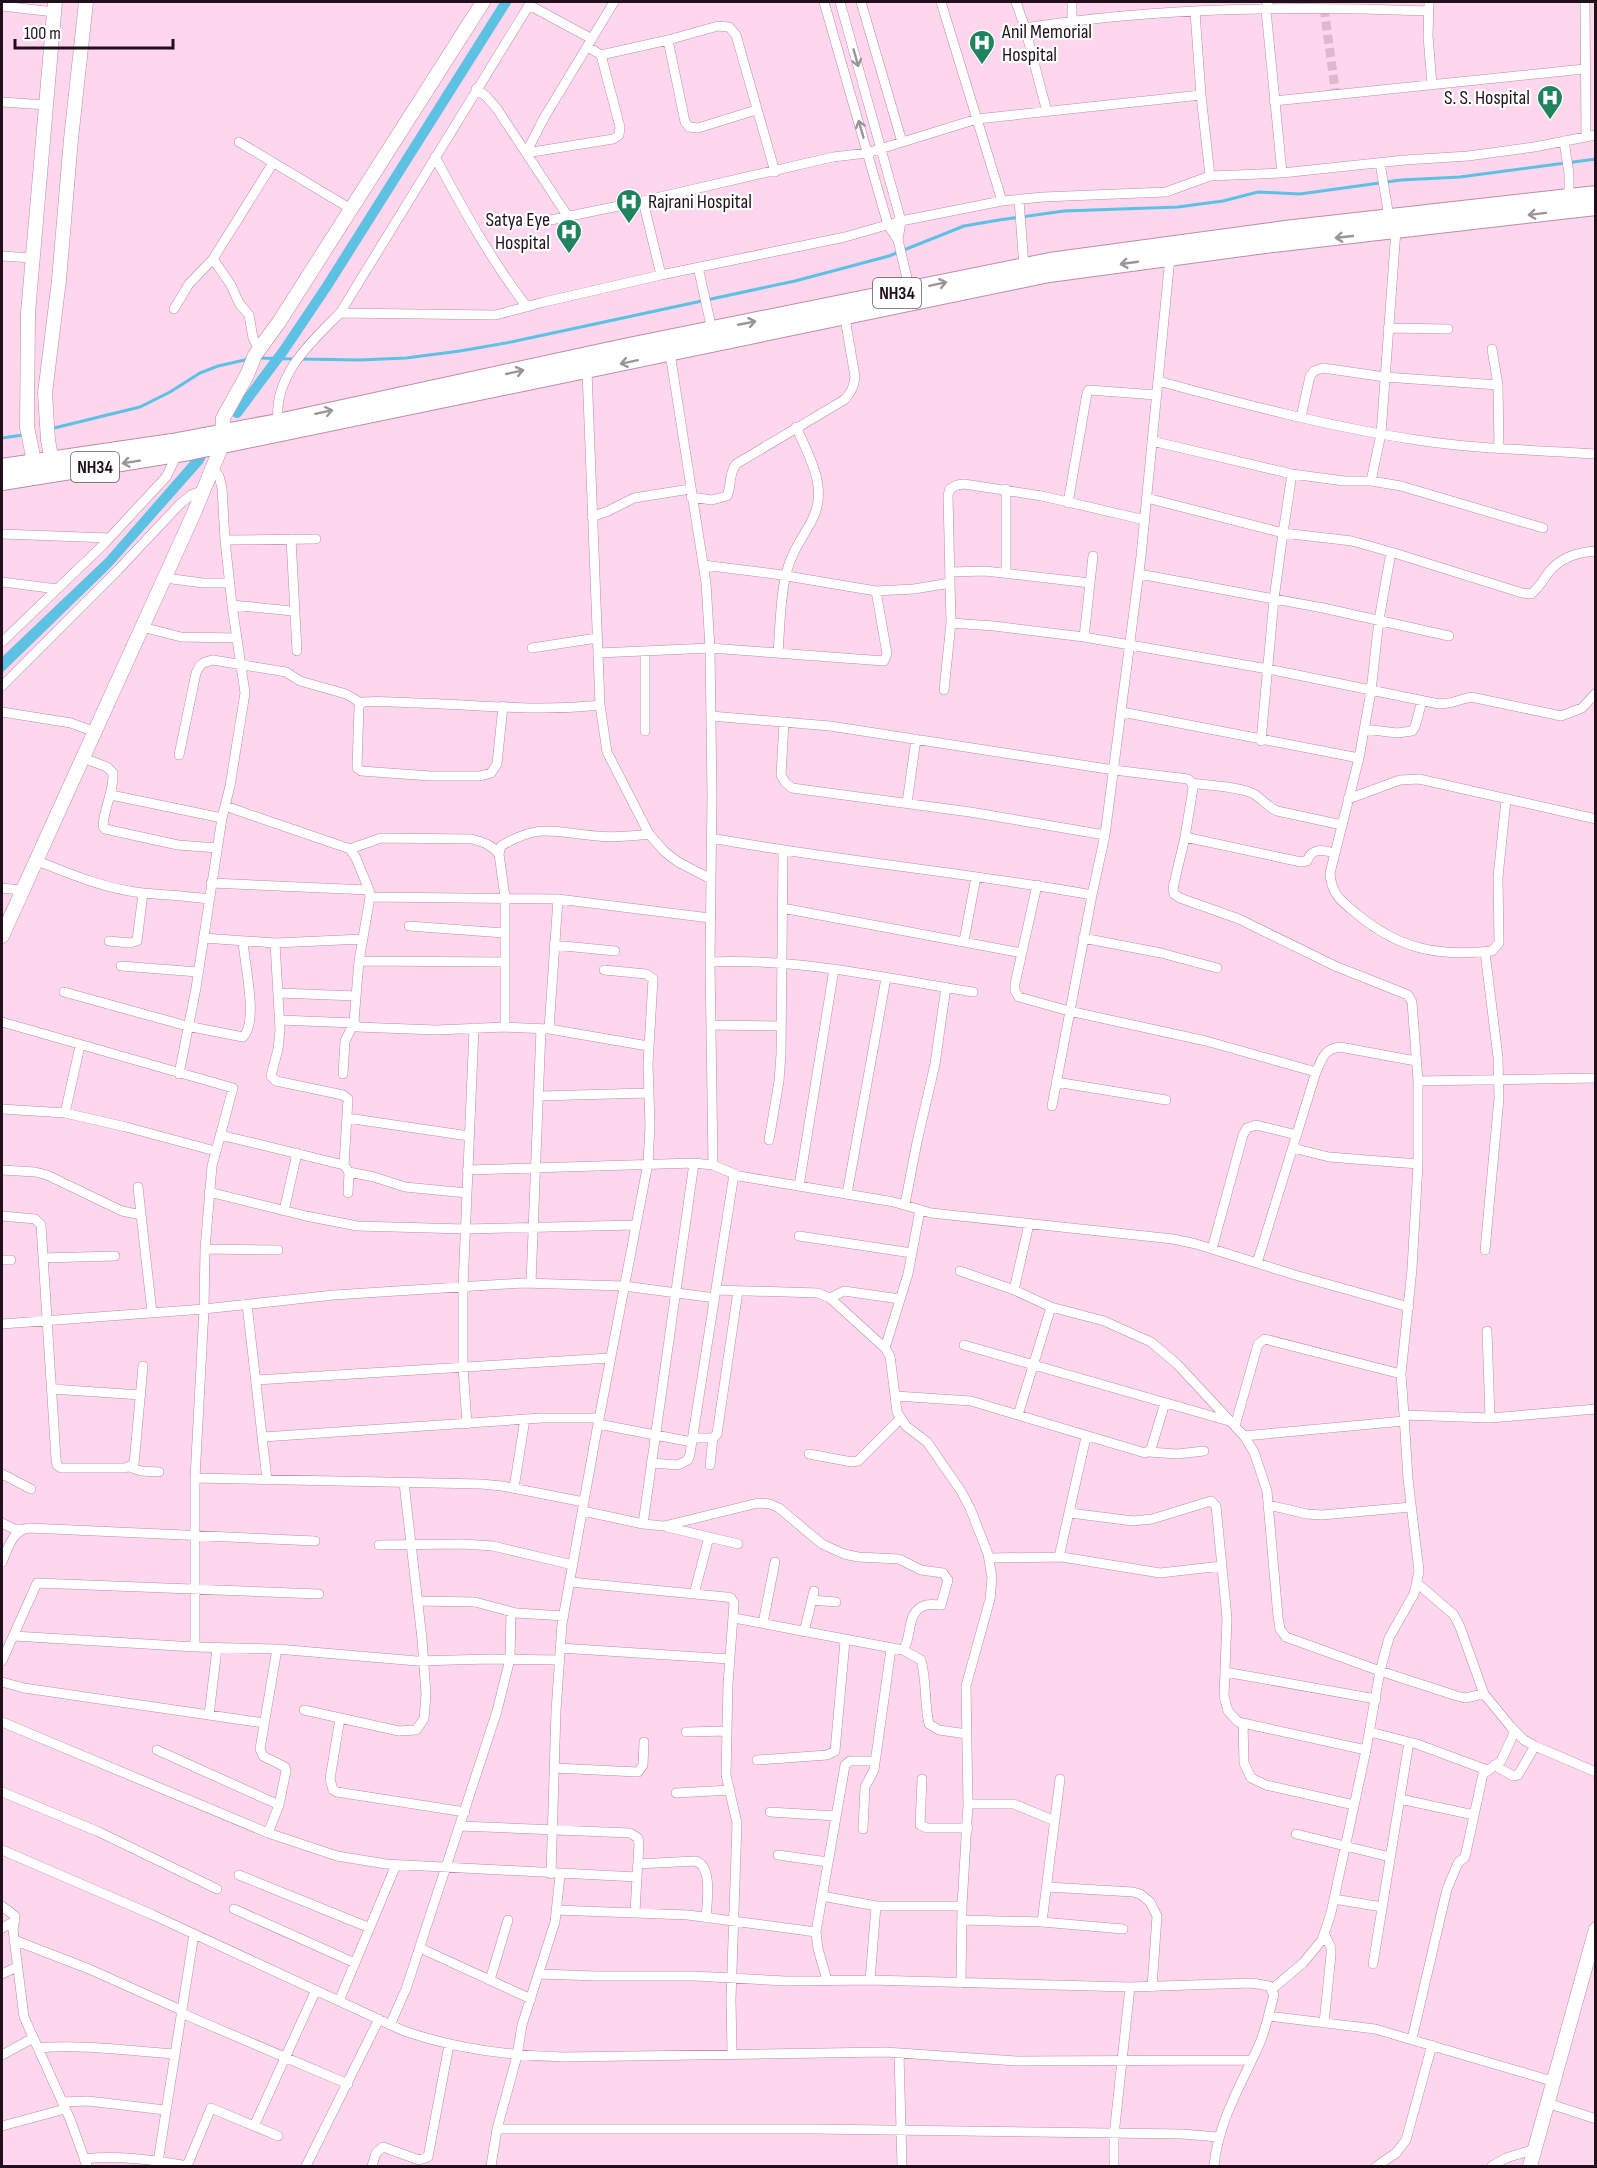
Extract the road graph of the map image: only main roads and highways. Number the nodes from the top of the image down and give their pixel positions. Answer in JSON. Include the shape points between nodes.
{"nodes":[{"id":1,"x":1596,"y":194,"type":"edge"},
{"id":2,"x":1596,"y":207,"type":"edge"},
{"id":3,"x":1392,"y":224,"type":"junction"},
{"id":4,"x":214,"y":441,"type":"junction"},
{"id":5,"x":2,"y":467,"type":"edge"},
{"id":6,"x":35,"y":469,"type":"junction"},
{"id":7,"x":2,"y":482,"type":"edge"}],
"edges":[{"from":1,"to":3,"type":"highway","number":"NH34"},
{"from":2,"to":3,"type":"highway","number":"NH34","one_way":true},
{"from":3,"to":4,"type":"highway","number":"NH34","one_way":true,"via":[[1049,274],[587,371]]},
{"from":4,"to":3,"type":"highway","number":"NH34","one_way":true,"via":[[278,422],[1094,254]]},
{"from":4,"to":6,"type":"highway","number":"NH34","via":[[183,449]]},
{"from":5,"to":6,"type":"highway","number":"NH34"},
{"from":6,"to":7,"type":"highway","number":"NH34"}]}
